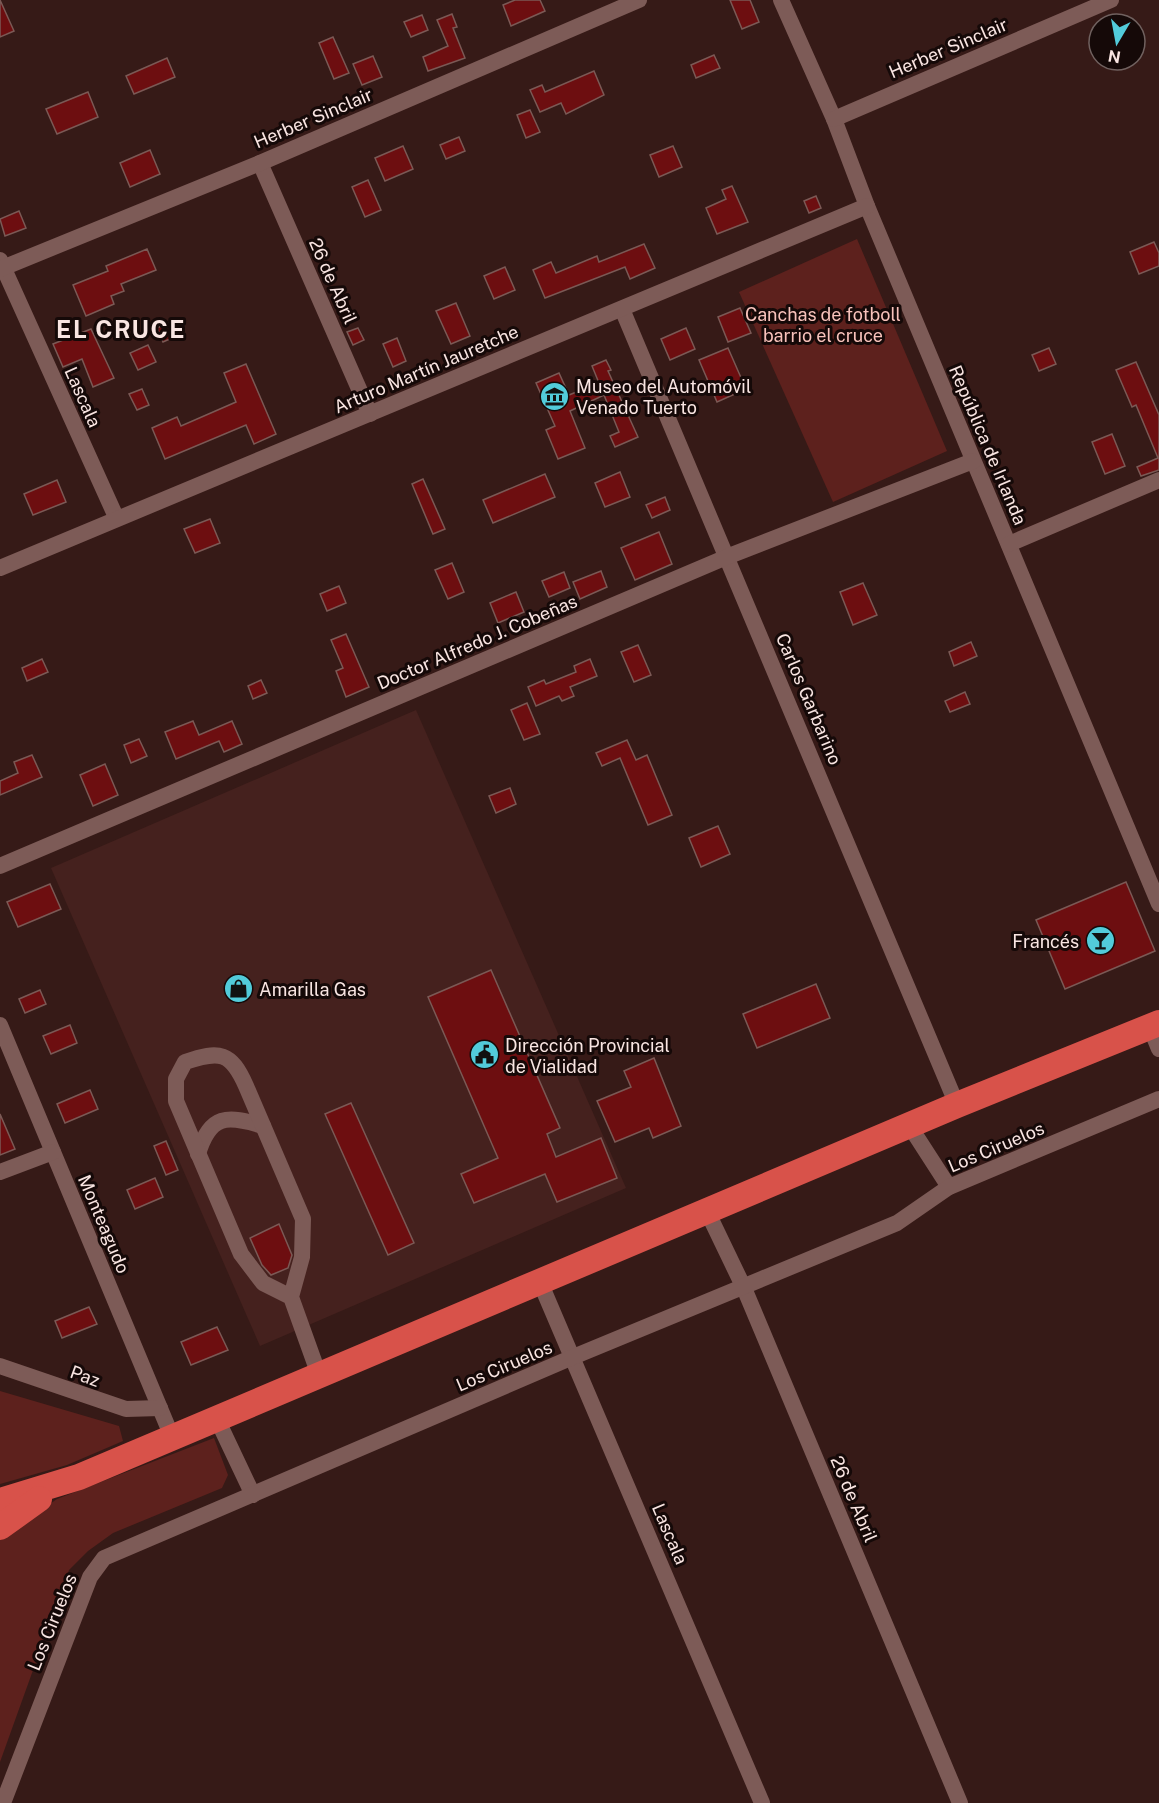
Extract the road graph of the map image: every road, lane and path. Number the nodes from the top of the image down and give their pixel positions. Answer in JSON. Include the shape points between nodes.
{"nodes":[{"id":1,"x":639,"y":0,"type":"edge"},
{"id":2,"x":781,"y":0,"type":"edge"},
{"id":3,"x":1111,"y":0,"type":"edge"},
{"id":4,"x":834,"y":119,"type":"junction"},
{"id":5,"x":260,"y":162,"type":"junction"},
{"id":6,"x":867,"y":206,"type":"junction"},
{"id":7,"x":1,"y":265,"type":"edge"},
{"id":8,"x":622,"y":309,"type":"junction"},
{"id":9,"x":370,"y":414,"type":"junction"},
{"id":10,"x":973,"y":461,"type":"junction"},
{"id":11,"x":1159,"y":480,"type":"edge"},
{"id":12,"x":116,"y":518,"type":"junction"},
{"id":13,"x":1009,"y":544,"type":"junction"},
{"id":14,"x":729,"y":556,"type":"junction"},
{"id":15,"x":0,"y":568,"type":"edge"},
{"id":16,"x":0,"y":866,"type":"edge"},
{"id":17,"x":1159,"y":904,"type":"edge"},
{"id":18,"x":0,"y":1025,"type":"edge"},
{"id":19,"x":1156,"y":1033,"type":"edge"},
{"id":20,"x":1159,"y":1099,"type":"edge"},
{"id":21,"x":957,"y":1105,"type":"junction"},
{"id":22,"x":909,"y":1125,"type":"junction"},
{"id":23,"x":263,"y":1126,"type":"junction"},
{"id":24,"x":53,"y":1152,"type":"junction"},
{"id":25,"x":198,"y":1154,"type":"junction"},
{"id":26,"x":0,"y":1172,"type":"edge"},
{"id":27,"x":949,"y":1187,"type":"junction"},
{"id":28,"x":707,"y":1211,"type":"junction"},
{"id":29,"x":540,"y":1282,"type":"junction"},
{"id":30,"x":744,"y":1288,"type":"junction"},
{"id":31,"x":291,"y":1297,"type":"junction"},
{"id":32,"x":573,"y":1357,"type":"junction"},
{"id":33,"x":0,"y":1366,"type":"edge"},
{"id":34,"x":319,"y":1375,"type":"junction"},
{"id":35,"x":160,"y":1408,"type":"junction"},
{"id":36,"x":217,"y":1419,"type":"junction"},
{"id":37,"x":172,"y":1437,"type":"junction"},
{"id":38,"x":79,"y":1477,"type":"junction"},
{"id":39,"x":253,"y":1495,"type":"junction"},
{"id":40,"x":0,"y":1501,"type":"edge"},
{"id":41,"x":0,"y":1527,"type":"edge"},
{"id":42,"x":3,"y":1803,"type":"edge"},
{"id":43,"x":762,"y":1803,"type":"edge"},
{"id":44,"x":960,"y":1803,"type":"edge"}],
"edges":[{"from":1,"to":5,"type":"street","name":"Herber Sinclair"},
{"from":2,"to":4,"type":"street","name":"República de Irlanda"},
{"from":3,"to":4,"type":"street","name":"Herber Sinclair"},
{"from":4,"to":6,"type":"street","name":"República de Irlanda"},
{"from":5,"to":7,"type":"street","name":"Herber Sinclair"},
{"from":5,"to":9,"type":"street","name":"26 de Abril"},
{"from":6,"to":8,"type":"street","name":"Arturo Martín Jauretche"},
{"from":6,"to":10,"type":"street","name":"República de Irlanda"},
{"from":7,"to":12,"type":"street","name":"Lascala"},
{"from":8,"to":9,"type":"street","name":"Arturo Martín Jauretche"},
{"from":8,"to":14,"type":"street","name":"Carlos Garbarino"},
{"from":9,"to":12,"type":"street","name":"Arturo Martín Jauretche"},
{"from":10,"to":13,"type":"street","name":"República de Irlanda"},
{"from":10,"to":14,"type":"street","name":"Doctor Alfredo J. Cobeñas"},
{"from":11,"to":13,"type":"street"},
{"from":12,"to":15,"type":"street","name":"Arturo Martín Jauretche"},
{"from":13,"to":17,"type":"street","name":"República de Irlanda"},
{"from":14,"to":16,"type":"street","name":"Doctor Alfredo J. Cobeñas"},
{"from":14,"to":21,"type":"street","name":"Carlos Garbarino"},
{"from":18,"to":24,"type":"street","name":"Monteagudo"},
{"from":19,"to":21,"type":"highway"},
{"from":20,"to":27,"type":"street","name":"Los Ciruelos"},
{"from":21,"to":22,"type":"highway"},
{"from":22,"to":27,"type":"street"},
{"from":22,"to":28,"type":"highway"},
{"from":23,"to":25,"type":"street","via":[[238,1119],[221,1120],[211,1125]]},
{"from":23,"to":25,"type":"street","via":[[237,1066],[224,1055],[208,1054],[185,1062],[176,1079],[176,1101]]},
{"from":23,"to":31,"type":"street","via":[[303,1220],[302,1257]]},
{"from":24,"to":26,"type":"street"},
{"from":24,"to":35,"type":"street","name":"Monteagudo"},
{"from":25,"to":31,"type":"street","via":[[241,1254],[263,1283]]},
{"from":27,"to":30,"type":"street","name":"Los Ciruelos","via":[[897,1223]]},
{"from":28,"to":29,"type":"highway"},
{"from":28,"to":30,"type":"street","name":"26 de Abril"},
{"from":29,"to":32,"type":"street","name":"Lascala"},
{"from":29,"to":34,"type":"highway"},
{"from":30,"to":32,"type":"street","name":"Los Ciruelos"},
{"from":30,"to":44,"type":"street","name":"26 de Abril"},
{"from":31,"to":34,"type":"street"},
{"from":32,"to":39,"type":"street","name":"Los Ciruelos"},
{"from":32,"to":43,"type":"street","name":"Lascala"},
{"from":33,"to":35,"type":"street","name":"Paz","via":[[126,1409]]},
{"from":34,"to":36,"type":"highway"},
{"from":35,"to":37,"type":"street","name":"Monteagudo"},
{"from":36,"to":37,"type":"highway"},
{"from":36,"to":39,"type":"street"},
{"from":37,"to":38,"type":"highway"},
{"from":38,"to":40,"type":"highway"},
{"from":38,"to":41,"type":"highway"},
{"from":39,"to":42,"type":"street","name":"Los Ciruelos","via":[[104,1558],[90,1577]]}]}
